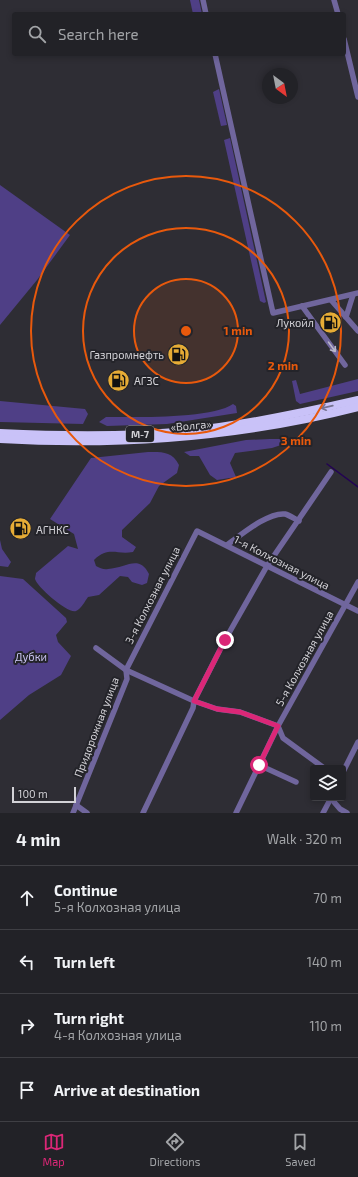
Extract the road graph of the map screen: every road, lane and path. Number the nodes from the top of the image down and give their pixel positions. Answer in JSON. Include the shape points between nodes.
{"nodes":[{"id":1,"x":203,"y":0,"type":"edge"},
{"id":2,"x":334,"y":0,"type":"edge"},
{"id":3,"x":206,"y":12,"type":"edge"},
{"id":4,"x":337,"y":12,"type":"edge"},
{"id":5,"x":346,"y":48,"type":"edge"},
{"id":6,"x":215,"y":56,"type":"edge"},
{"id":7,"x":358,"y":97,"type":"edge"},
{"id":8,"x":355,"y":294,"type":"edge"},
{"id":9,"x":331,"y":300,"type":"junction"},
{"id":10,"x":302,"y":306,"type":"junction"},
{"id":11,"x":346,"y":317,"type":"junction"},
{"id":12,"x":358,"y":331,"type":"edge"},
{"id":13,"x":345,"y":365,"type":"dead end"},
{"id":14,"x":358,"y":400,"type":"edge"},
{"id":15,"x":358,"y":407,"type":"edge"},
{"id":16,"x":0,"y":433,"type":"edge"},
{"id":17,"x":0,"y":439,"type":"edge"},
{"id":18,"x":331,"y":472,"type":"dead end"},
{"id":19,"x":299,"y":521,"type":"junction"},
{"id":20,"x":197,"y":530,"type":"joint"},
{"id":21,"x":228,"y":545,"type":"junction"},
{"id":22,"x":267,"y":566,"type":"junction"},
{"id":23,"x":358,"y":582,"type":"edge"},
{"id":24,"x":344,"y":605,"type":"junction"},
{"id":25,"x":358,"y":611,"type":"edge"},
{"id":26,"x":96,"y":648,"type":"dead end"},
{"id":27,"x":126,"y":670,"type":"junction"},
{"id":28,"x":194,"y":701,"type":"junction"},
{"id":29,"x":278,"y":726,"type":"junction"},
{"id":30,"x":358,"y":742,"type":"edge"},
{"id":31,"x":259,"y":765,"type":"junction"},
{"id":32,"x":320,"y":765,"type":"edge"},
{"id":33,"x":346,"y":766,"type":"edge"},
{"id":34,"x":296,"y":782,"type":"dead end"},
{"id":35,"x":329,"y":801,"type":"edge"},
{"id":36,"x":334,"y":801,"type":"edge"},
{"id":37,"x":76,"y":805,"type":"junction"},
{"id":38,"x":73,"y":813,"type":"edge"},
{"id":39,"x":87,"y":813,"type":"edge"},
{"id":40,"x":143,"y":813,"type":"edge"},
{"id":41,"x":236,"y":813,"type":"edge"},
{"id":42,"x":323,"y":813,"type":"edge"},
{"id":43,"x":347,"y":813,"type":"edge"}],
"edges":[{"from":1,"to":3,"type":"street"},
{"from":2,"to":4,"type":"street"},
{"from":5,"to":7,"type":"street"},
{"from":6,"to":10,"type":"street","via":[[273,313]]},
{"from":8,"to":9,"type":"street"},
{"from":8,"to":11,"type":"street"},
{"from":9,"to":10,"type":"street"},
{"from":9,"to":11,"type":"street"},
{"from":10,"to":13,"type":"street","one_way":true},
{"from":11,"to":12,"type":"street"},
{"from":14,"to":16,"type":"highway","name":"«Волга»","number":"М-7","one_way":true,"via":[[278,418],[187,431],[90,435]]},
{"from":15,"to":17,"type":"highway","name":"«Волга»","number":"М-7","via":[[288,424],[180,438],[97,442]]},
{"from":18,"to":19,"type":"street"},
{"from":19,"to":21,"type":"street","via":[[285,514],[274,515]]},
{"from":19,"to":22,"type":"street"},
{"from":20,"to":21,"type":"street","name":"1-я Колхозная улица"},
{"from":20,"to":27,"type":"street","name":"3-я Колхозная улица"},
{"from":21,"to":22,"type":"street","name":"1-я Колхозная улица"},
{"from":22,"to":24,"type":"street","name":"1-я Колхозная улица"},
{"from":22,"to":28,"type":"street"},
{"from":23,"to":24,"type":"street","name":"5-я Колхозная улица"},
{"from":24,"to":25,"type":"street","name":"1-я Колхозная улица"},
{"from":24,"to":29,"type":"street","name":"5-я Колхозная улица"},
{"from":26,"to":27,"type":"street"},
{"from":27,"to":28,"type":"street"},
{"from":27,"to":37,"type":"street","name":"Придорожная улица","via":[[127,679]]},
{"from":28,"to":29,"type":"street","via":[[217,709],[240,712]]},
{"from":28,"to":40,"type":"street"},
{"from":29,"to":31,"type":"street","name":"5-я Колхозная улица"},
{"from":29,"to":32,"type":"street","via":[[283,738]]},
{"from":30,"to":33,"type":"street"},
{"from":31,"to":34,"type":"street"},
{"from":31,"to":41,"type":"street","name":"5-я Колхозная улица"},
{"from":35,"to":42,"type":"street"},
{"from":36,"to":43,"type":"street"},
{"from":37,"to":38,"type":"street","name":"Придорожная улица"},
{"from":37,"to":39,"type":"street"}]}
